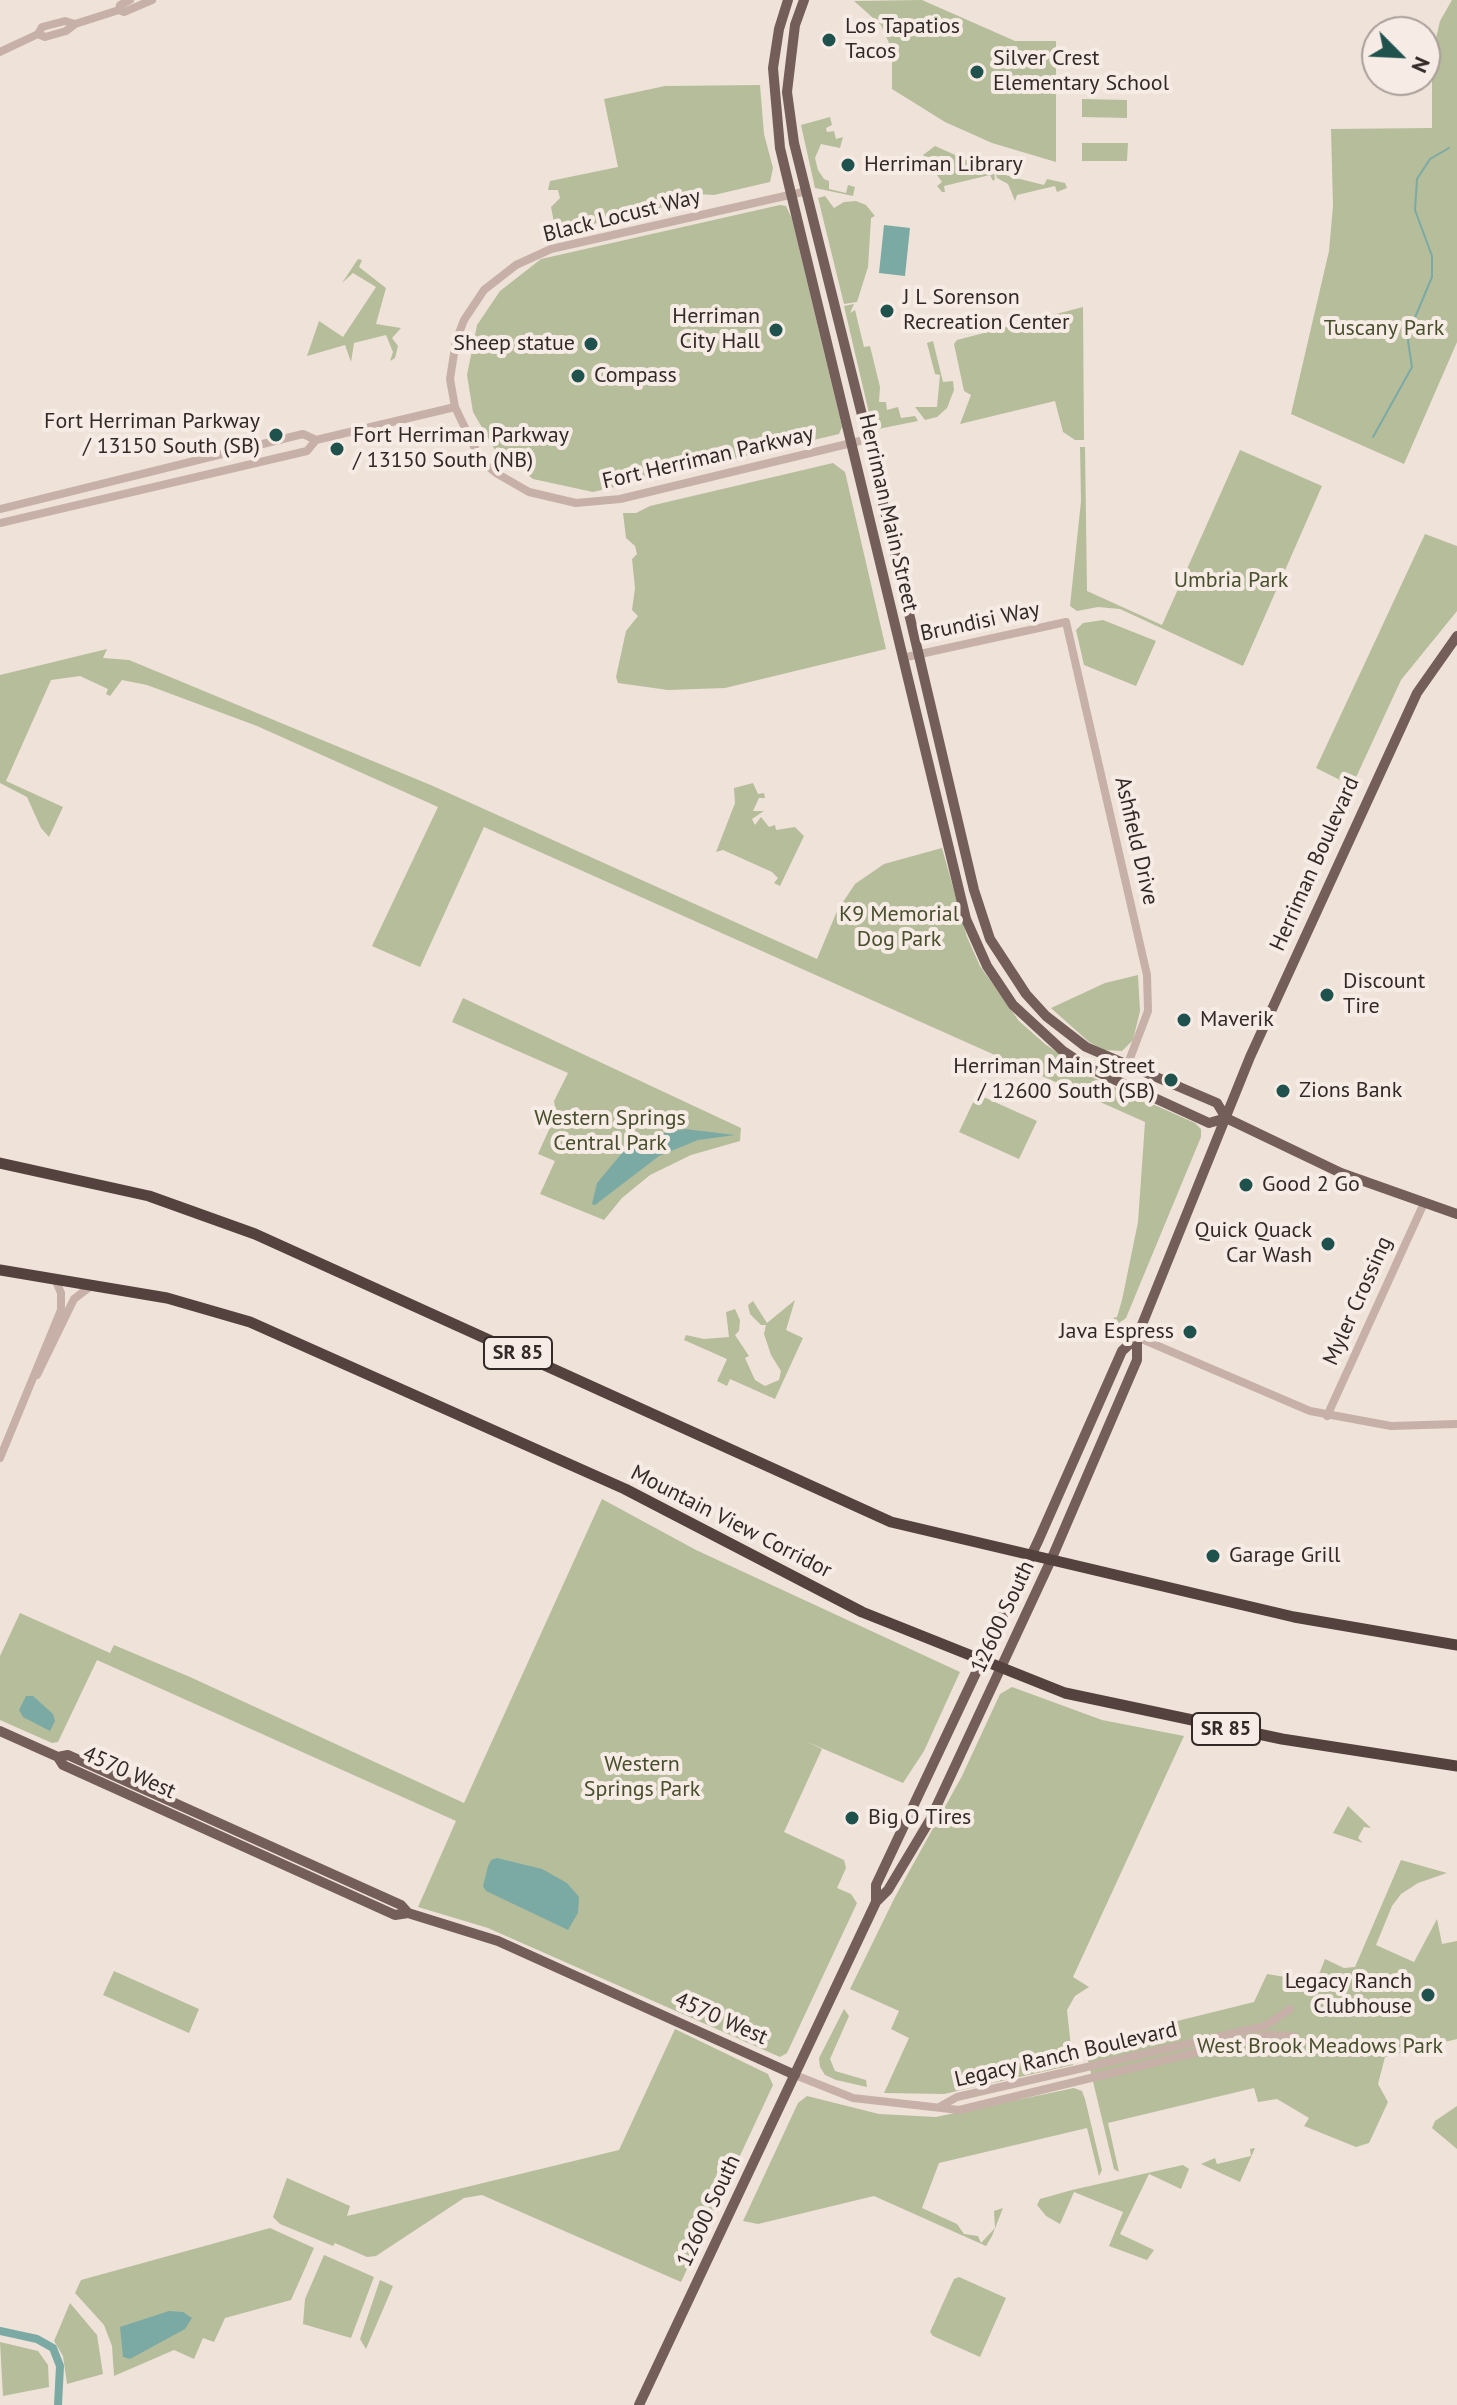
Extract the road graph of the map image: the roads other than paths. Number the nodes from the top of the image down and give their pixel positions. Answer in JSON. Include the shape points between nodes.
{"nodes":[{"id":1,"x":130,"y":0,"type":"edge"},
{"id":2,"x":152,"y":0,"type":"edge"},
{"id":3,"x":788,"y":0,"type":"edge"},
{"id":4,"x":804,"y":0,"type":"edge"},
{"id":5,"x":119,"y":10,"type":"junction"},
{"id":6,"x":0,"y":52,"type":"edge"},
{"id":7,"x":807,"y":191,"type":"junction"},
{"id":8,"x":792,"y":194,"type":"junction"},
{"id":9,"x":455,"y":407,"type":"junction"},
{"id":10,"x":868,"y":439,"type":"junction"},
{"id":11,"x":316,"y":440,"type":"junction"},
{"id":12,"x":852,"y":443,"type":"junction"},
{"id":13,"x":0,"y":509,"type":"edge"},
{"id":14,"x":0,"y":523,"type":"edge"},
{"id":15,"x":1066,"y":622,"type":"joint"},
{"id":16,"x":1457,"y":636,"type":"edge"},
{"id":17,"x":919,"y":654,"type":"junction"},
{"id":18,"x":902,"y":658,"type":"junction"},
{"id":19,"x":1127,"y":1066,"type":"junction"},
{"id":20,"x":1226,"y":1118,"type":"junction"},
{"id":21,"x":0,"y":1163,"type":"edge"},
{"id":22,"x":1424,"y":1203,"type":"junction"},
{"id":23,"x":1457,"y":1214,"type":"edge"},
{"id":24,"x":0,"y":1270,"type":"edge"},
{"id":25,"x":55,"y":1279,"type":"junction"},
{"id":26,"x":95,"y":1285,"type":"junction"},
{"id":27,"x":1137,"y":1337,"type":"junction"},
{"id":28,"x":34,"y":1379,"type":"junction"},
{"id":29,"x":1327,"y":1416,"type":"junction"},
{"id":30,"x":1457,"y":1424,"type":"edge"},
{"id":31,"x":0,"y":1458,"type":"edge"},
{"id":32,"x":1031,"y":1556,"type":"junction"},
{"id":33,"x":1051,"y":1560,"type":"junction"},
{"id":34,"x":1457,"y":1645,"type":"edge"},
{"id":35,"x":981,"y":1662,"type":"junction"},
{"id":36,"x":1000,"y":1669,"type":"junction"},
{"id":37,"x":0,"y":1731,"type":"edge"},
{"id":38,"x":1457,"y":1766,"type":"edge"},
{"id":39,"x":876,"y":1902,"type":"junction"},
{"id":40,"x":1290,"y":2009,"type":"dead end"},
{"id":41,"x":1294,"y":2036,"type":"dead end"},
{"id":42,"x":795,"y":2075,"type":"junction"},
{"id":43,"x":941,"y":2106,"type":"junction"},
{"id":44,"x":639,"y":2405,"type":"edge"}],
"edges":[{"from":1,"to":5,"type":"street"},
{"from":2,"to":5,"type":"street"},
{"from":3,"to":8,"type":"main road","name":"Herriman Main Street","via":[[779,29],[773,94]]},
{"from":4,"to":7,"type":"main road","name":"Herriman Main Street","via":[[795,25],[787,92]]},
{"from":5,"to":6,"type":"street","via":[[75,24],[42,27]]},
{"from":7,"to":8,"type":"street","name":"Black Locust Way"},
{"from":7,"to":10,"type":"main road","name":"Herriman Main Street"},
{"from":8,"to":9,"type":"street","name":"Black Locust Way","via":[[551,249],[516,265],[484,290],[464,320],[450,379]]},
{"from":8,"to":12,"type":"main road","name":"Herriman Main Street"},
{"from":9,"to":11,"type":"street"},
{"from":9,"to":12,"type":"street","name":"Fort Herriman Parkway","via":[[481,461],[496,473],[529,492],[576,503],[620,499]]},
{"from":10,"to":12,"type":"street","name":"Fort Herriman Parkway"},
{"from":10,"to":17,"type":"main road","name":"Herriman Main Street"},
{"from":11,"to":13,"type":"street","via":[[303,434]]},
{"from":11,"to":14,"type":"street","via":[[307,451]]},
{"from":12,"to":18,"type":"main road","name":"Herriman Main Street"},
{"from":15,"to":17,"type":"street","name":"Brundisi Way"},
{"from":15,"to":19,"type":"street","name":"Ashfield Drive","via":[[1147,975],[1148,1011]]},
{"from":16,"to":20,"type":"main road","name":"Herriman Boulevard","via":[[1417,693]]},
{"from":17,"to":18,"type":"street","name":"Brundisi Way"},
{"from":17,"to":19,"type":"main road","name":"Herriman Main Street","via":[[990,939],[1010,974],[1046,1016],[1086,1047]]},
{"from":18,"to":20,"type":"main road","name":"Herriman Main Street","via":[[966,919],[987,966],[1026,1020],[1087,1067],[1209,1123]]},
{"from":19,"to":20,"type":"main road","name":"Herriman Main Street","via":[[1217,1103]]},
{"from":20,"to":22,"type":"main road","via":[[1341,1173]]},
{"from":20,"to":27,"type":"main road","name":"12600 South"},
{"from":21,"to":32,"type":"highway","number":"SR 85","via":[[120,1189],[226,1222],[871,1513]]},
{"from":22,"to":23,"type":"main road"},
{"from":22,"to":29,"type":"street","name":"Myler Crossing"},
{"from":24,"to":25,"type":"highway","name":"Mountain View Corridor","number":"SR 85"},
{"from":25,"to":26,"type":"highway","name":"Mountain View Corridor","number":"SR 85"},
{"from":25,"to":28,"type":"street","via":[[61,1310]]},
{"from":26,"to":28,"type":"street","via":[[74,1299]]},
{"from":26,"to":35,"type":"highway","name":"Mountain View Corridor","number":"SR 85","via":[[207,1308],[279,1334],[625,1489],[811,1587]]},
{"from":27,"to":29,"type":"street"},
{"from":27,"to":32,"type":"main road","name":"12600 South","via":[[1122,1351]]},
{"from":27,"to":33,"type":"main road","name":"12600 South","via":[[1137,1360]]},
{"from":28,"to":31,"type":"street"},
{"from":29,"to":30,"type":"street","via":[[1391,1426]]},
{"from":32,"to":33,"type":"highway","number":"SR 85"},
{"from":32,"to":35,"type":"main road","name":"12600 South"},
{"from":33,"to":34,"type":"highway","number":"SR 85","via":[[1307,1620]]},
{"from":33,"to":36,"type":"main road","name":"12600 South"},
{"from":35,"to":36,"type":"highway","name":"Mountain View Corridor","number":"SR 85"},
{"from":35,"to":39,"type":"main road","name":"12600 South","via":[[876,1885]]},
{"from":36,"to":38,"type":"highway","name":"Mountain View Corridor","number":"SR 85","via":[[1065,1693],[1160,1716],[1361,1754]]},
{"from":36,"to":39,"type":"main road","name":"12600 South","via":[[930,1820]]},
{"from":37,"to":42,"type":"main road","name":"4570 West","via":[[58,1757],[68,1755],[401,1905],[408,1913],[498,1941]]},
{"from":39,"to":42,"type":"main road","name":"12600 South"},
{"from":40,"to":43,"type":"street","name":"Legacy Ranch Boulevard","via":[[1265,2026],[957,2097]]},
{"from":41,"to":43,"type":"street","name":"Legacy Ranch Boulevard","via":[[1268,2035],[959,2110]]},
{"from":42,"to":43,"type":"street","name":"Legacy Ranch Boulevard","via":[[853,2098]]},
{"from":42,"to":44,"type":"main road","name":"12600 South"}]}
